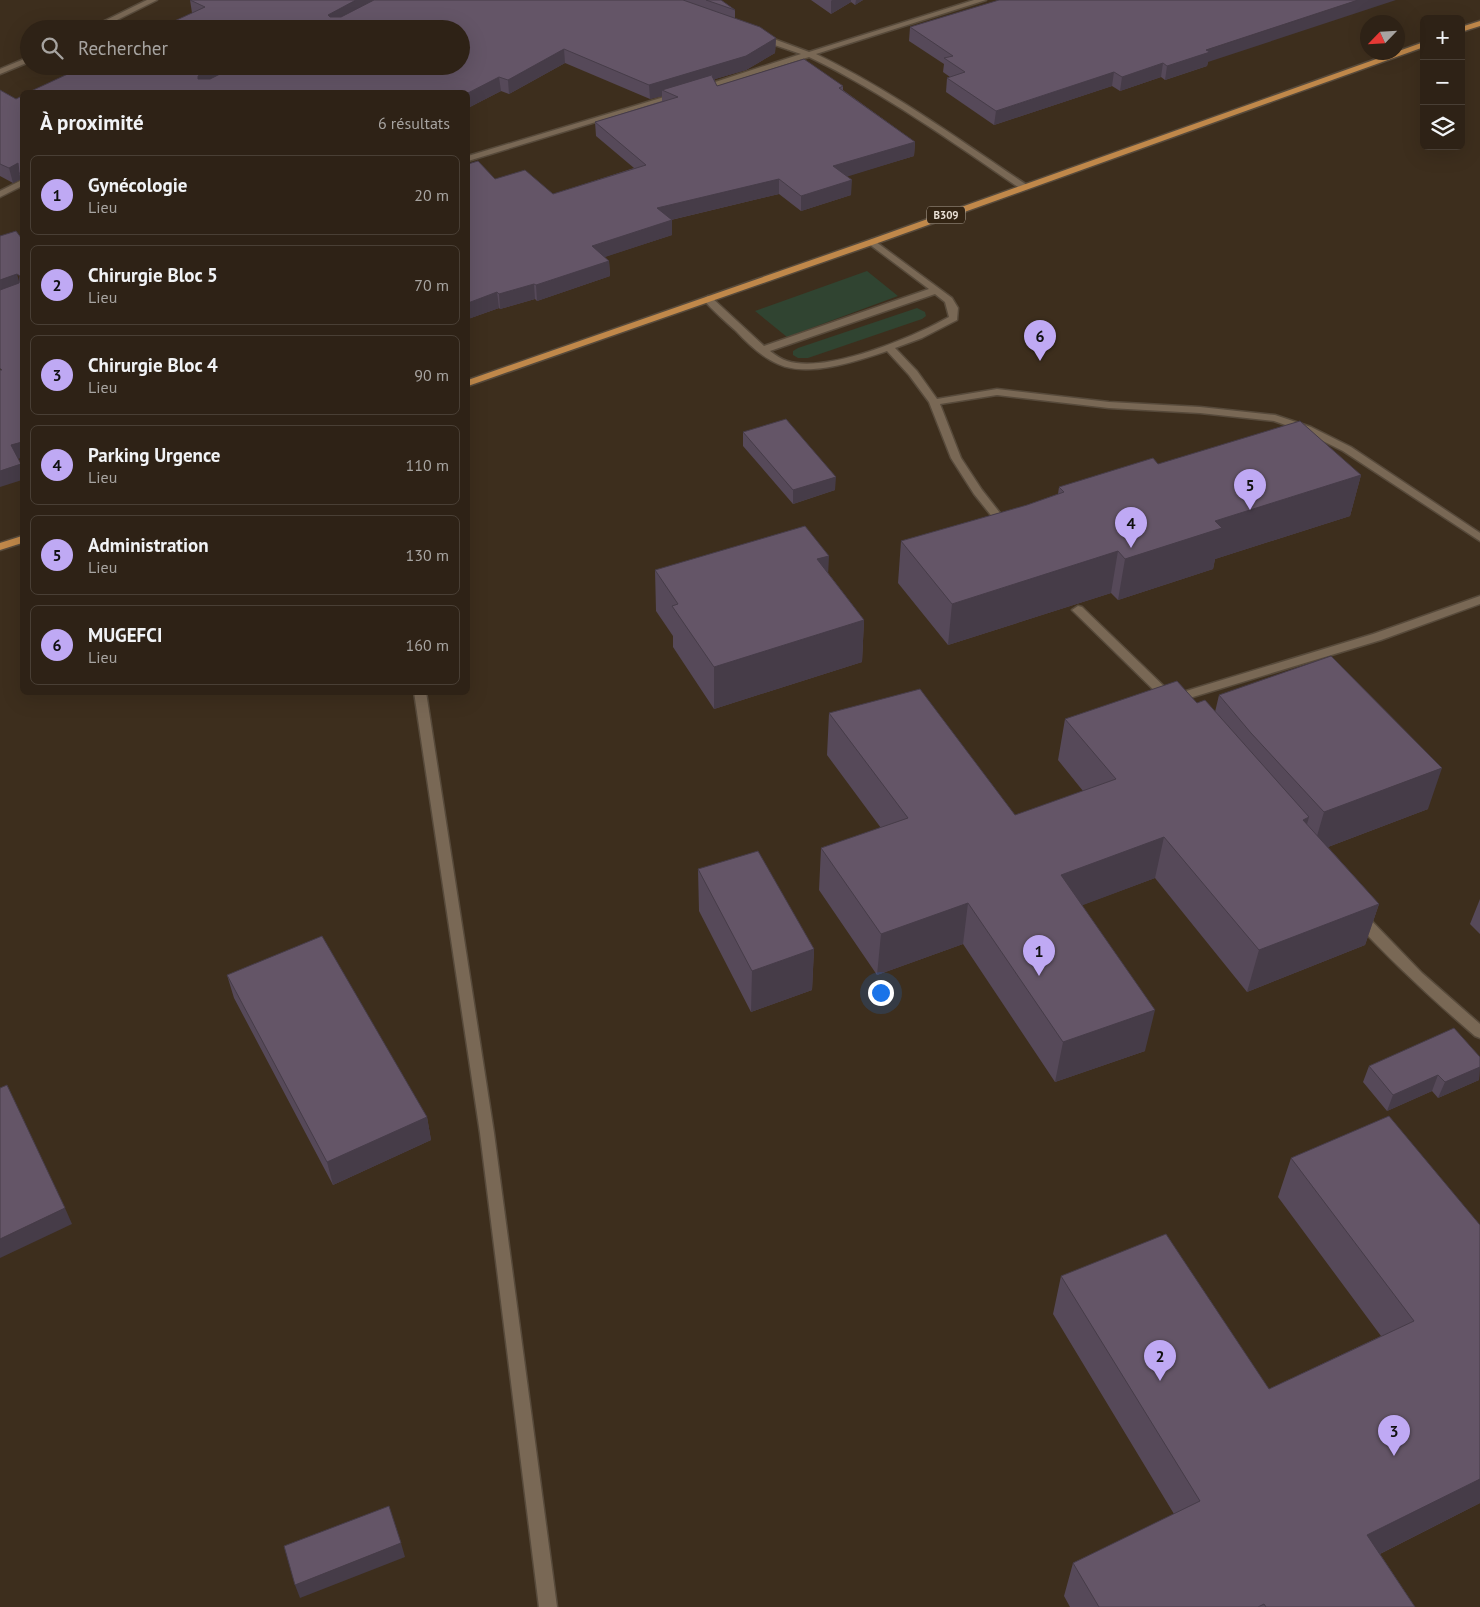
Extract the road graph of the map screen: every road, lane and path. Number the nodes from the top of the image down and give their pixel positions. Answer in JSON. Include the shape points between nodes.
{"nodes":[{"id":1,"x":153,"y":0,"type":"edge"},
{"id":2,"x":982,"y":0,"type":"edge"},
{"id":3,"x":111,"y":20,"type":"edge"},
{"id":4,"x":1480,"y":24,"type":"edge"},
{"id":5,"x":1465,"y":29,"type":"edge"},
{"id":6,"x":748,"y":33,"type":"edge"},
{"id":7,"x":1420,"y":45,"type":"edge"},
{"id":8,"x":811,"y":55,"type":"junction"},
{"id":9,"x":20,"y":63,"type":"edge"},
{"id":10,"x":0,"y":72,"type":"edge"},
{"id":11,"x":697,"y":90,"type":"edge"},
{"id":12,"x":687,"y":92,"type":"edge"},
{"id":13,"x":470,"y":158,"type":"edge"},
{"id":14,"x":20,"y":184,"type":"edge"},
{"id":15,"x":1024,"y":187,"type":"junction"},
{"id":16,"x":0,"y":194,"type":"edge"},
{"id":17,"x":872,"y":242,"type":"junction"},
{"id":18,"x":936,"y":290,"type":"junction"},
{"id":19,"x":708,"y":299,"type":"junction"},
{"id":20,"x":888,"y":347,"type":"junction"},
{"id":21,"x":763,"y":350,"type":"junction"},
{"id":22,"x":470,"y":382,"type":"edge"},
{"id":23,"x":934,"y":402,"type":"junction"},
{"id":24,"x":1012,"y":535,"type":"edge"},
{"id":25,"x":1480,"y":538,"type":"edge"},
{"id":26,"x":20,"y":541,"type":"edge"},
{"id":27,"x":0,"y":547,"type":"edge"},
{"id":28,"x":1480,"y":600,"type":"edge"},
{"id":29,"x":1078,"y":610,"type":"edge"},
{"id":30,"x":420,"y":695,"type":"edge"},
{"id":31,"x":1170,"y":700,"type":"junction"},
{"id":32,"x":1182,"y":714,"type":"edge"},
{"id":33,"x":1352,"y":908,"type":"edge"},
{"id":34,"x":1480,"y":1032,"type":"edge"},
{"id":35,"x":548,"y":1607,"type":"edge"}],
"edges":[{"from":1,"to":3,"type":"street"},
{"from":2,"to":8,"type":"street"},
{"from":4,"to":5,"type":"main road"},
{"from":6,"to":8,"type":"street"},
{"from":7,"to":15,"type":"main road","number":"B309"},
{"from":8,"to":11,"type":"street"},
{"from":8,"to":15,"type":"street","via":[[853,74]]},
{"from":9,"to":10,"type":"street"},
{"from":12,"to":13,"type":"street"},
{"from":14,"to":16,"type":"street"},
{"from":15,"to":17,"type":"main road","number":"B309"},
{"from":17,"to":18,"type":"street"},
{"from":17,"to":19,"type":"main road","number":"B309"},
{"from":18,"to":20,"type":"street","via":[[948,300],[954,318]]},
{"from":18,"to":21,"type":"street"},
{"from":19,"to":21,"type":"street"},
{"from":19,"to":22,"type":"main road","number":"B309"},
{"from":20,"to":21,"type":"street","via":[[814,367],[782,363]]},
{"from":20,"to":23,"type":"street","via":[[913,372]]},
{"from":23,"to":24,"type":"street","via":[[956,458]]},
{"from":23,"to":25,"type":"street","via":[[997,392],[1109,405],[1275,418],[1307,429],[1347,449]]},
{"from":26,"to":27,"type":"main road"},
{"from":28,"to":31,"type":"street","via":[[1377,637]]},
{"from":29,"to":31,"type":"street"},
{"from":30,"to":35,"type":"street","via":[[486,1133]]},
{"from":31,"to":32,"type":"street"},
{"from":33,"to":34,"type":"street","via":[[1428,988]]}]}
